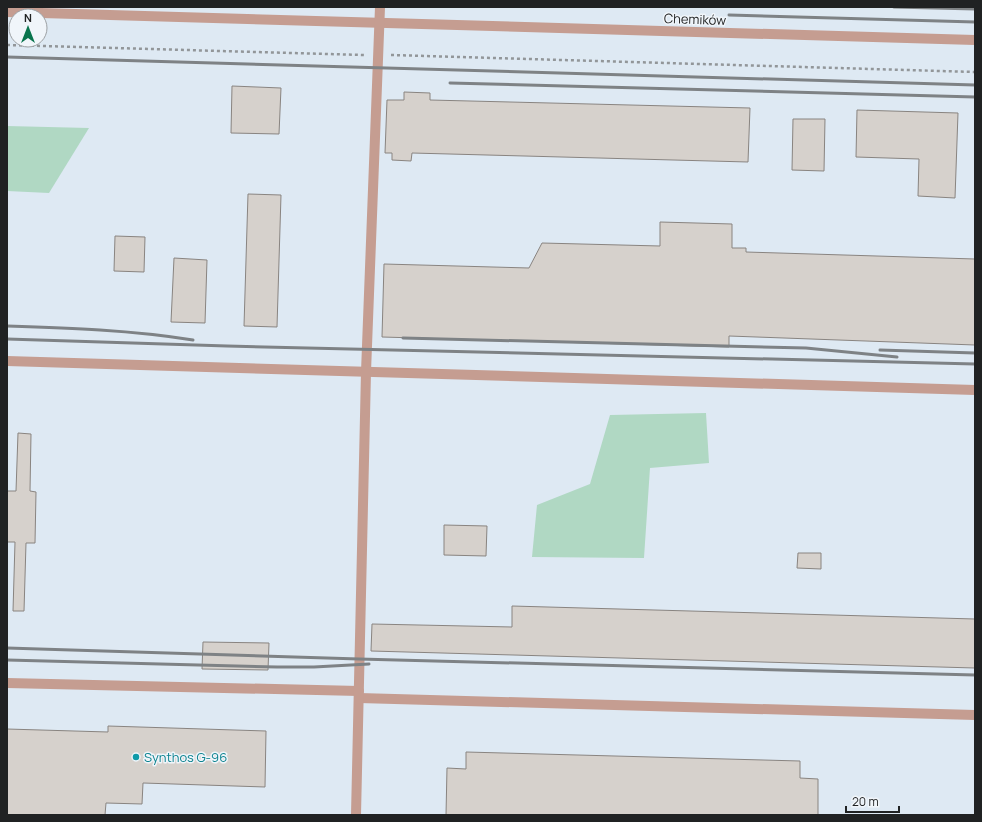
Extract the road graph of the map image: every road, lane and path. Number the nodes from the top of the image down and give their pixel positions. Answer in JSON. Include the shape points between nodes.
{"nodes":[{"id":1,"x":380,"y":7,"type":"edge"},
{"id":2,"x":7,"y":12,"type":"edge"},
{"id":3,"x":379,"y":24,"type":"junction"},
{"id":4,"x":975,"y":40,"type":"edge"},
{"id":5,"x":7,"y":44,"type":"edge"},
{"id":6,"x":378,"y":55,"type":"junction"},
{"id":7,"x":975,"y":72,"type":"edge"},
{"id":8,"x":7,"y":361,"type":"edge"},
{"id":9,"x":366,"y":372,"type":"junction"},
{"id":10,"x":975,"y":390,"type":"edge"},
{"id":11,"x":7,"y":683,"type":"edge"},
{"id":12,"x":359,"y":695,"type":"junction"},
{"id":13,"x":975,"y":715,"type":"edge"},
{"id":14,"x":356,"y":815,"type":"edge"}],
"edges":[{"from":1,"to":3,"type":"lane"},
{"from":2,"to":3,"type":"lane","name":"Chemików"},
{"from":3,"to":4,"type":"lane","name":"Chemików"},
{"from":3,"to":6,"type":"lane"},
{"from":5,"to":6,"type":"path"},
{"from":6,"to":7,"type":"path"},
{"from":6,"to":9,"type":"lane"},
{"from":8,"to":9,"type":"lane"},
{"from":9,"to":10,"type":"lane"},
{"from":9,"to":12,"type":"lane"},
{"from":11,"to":12,"type":"lane"},
{"from":12,"to":13,"type":"lane"},
{"from":12,"to":14,"type":"lane"}]}
